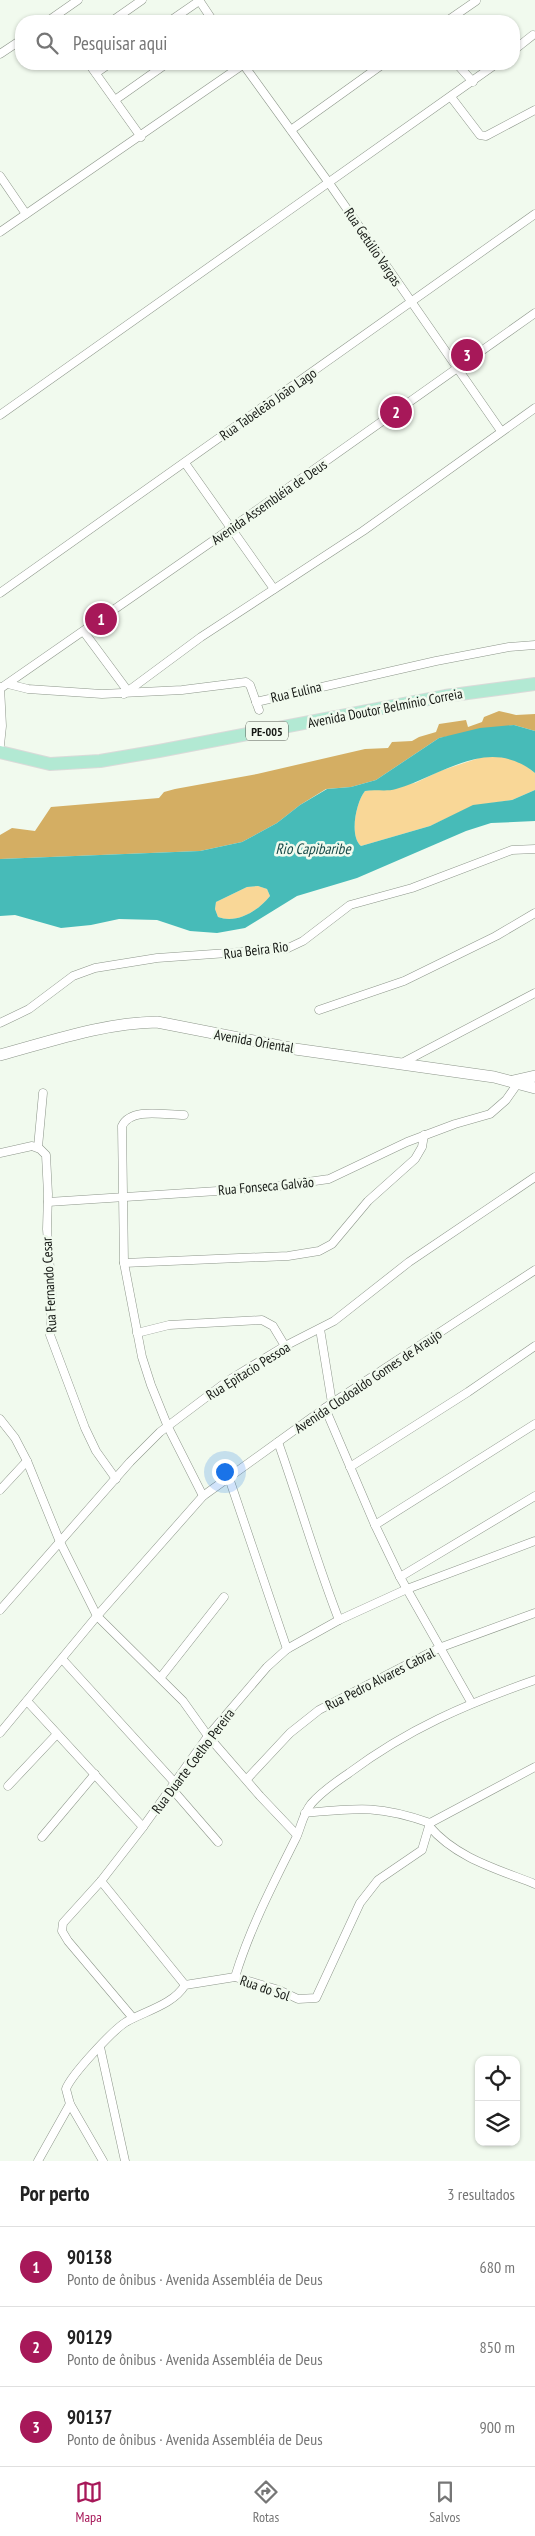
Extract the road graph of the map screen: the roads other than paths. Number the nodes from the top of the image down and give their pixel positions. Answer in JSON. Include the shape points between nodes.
{"nodes":[{"id":1,"x":78,"y":0,"type":"edge"},
{"id":2,"x":142,"y":0,"type":"edge"},
{"id":3,"x":199,"y":0,"type":"edge"},
{"id":4,"x":476,"y":1,"type":"edge"},
{"id":5,"x":61,"y":15,"type":"edge"},
{"id":6,"x":121,"y":15,"type":"edge"},
{"id":7,"x":178,"y":15,"type":"edge"},
{"id":8,"x":209,"y":15,"type":"edge"},
{"id":9,"x":455,"y":15,"type":"edge"},
{"id":10,"x":533,"y":36,"type":"dead end"},
{"id":11,"x":15,"y":44,"type":"edge"},
{"id":12,"x":520,"y":46,"type":"edge"},
{"id":13,"x":0,"y":54,"type":"edge"},
{"id":14,"x":94,"y":70,"type":"edge"},
{"id":15,"x":100,"y":70,"type":"edge"},
{"id":16,"x":158,"y":70,"type":"edge"},
{"id":17,"x":236,"y":70,"type":"edge"},
{"id":18,"x":248,"y":70,"type":"edge"},
{"id":19,"x":375,"y":70,"type":"edge"},
{"id":20,"x":462,"y":70,"type":"edge"},
{"id":21,"x":488,"y":70,"type":"edge"},
{"id":22,"x":96,"y":73,"type":"junction"},
{"id":23,"x":473,"y":82,"type":"junction"},
{"id":24,"x":451,"y":96,"type":"junction"},
{"id":25,"x":115,"y":100,"type":"junction"},
{"id":26,"x":535,"y":110,"type":"edge"},
{"id":27,"x":291,"y":130,"type":"junction"},
{"id":28,"x":141,"y":137,"type":"junction"},
{"id":29,"x":0,"y":176,"type":"edge"},
{"id":30,"x":329,"y":183,"type":"junction"},
{"id":31,"x":26,"y":214,"type":"junction"},
{"id":32,"x":535,"y":214,"type":"edge"},
{"id":33,"x":0,"y":232,"type":"edge"},
{"id":34,"x":411,"y":303,"type":"junction"},
{"id":35,"x":535,"y":313,"type":"edge"},
{"id":36,"x":457,"y":368,"type":"junction"},
{"id":37,"x":535,"y":408,"type":"edge"},
{"id":38,"x":0,"y":414,"type":"edge"},
{"id":39,"x":501,"y":431,"type":"junction"},
{"id":40,"x":185,"y":463,"type":"junction"},
{"id":41,"x":230,"y":530,"type":"junction"},
{"id":42,"x":274,"y":589,"type":"junction"},
{"id":43,"x":0,"y":594,"type":"edge"},
{"id":44,"x":84,"y":632,"type":"junction"},
{"id":45,"x":535,"y":645,"type":"edge"},
{"id":46,"x":8,"y":684,"type":"junction"},
{"id":47,"x":535,"y":684,"type":"edge"},
{"id":48,"x":0,"y":687,"type":"edge"},
{"id":49,"x":125,"y":692,"type":"junction"},
{"id":50,"x":256,"y":702,"type":"junction"},
{"id":51,"x":1,"y":706,"type":"edge"},
{"id":52,"x":259,"y":710,"type":"dead end"},
{"id":53,"x":0,"y":745,"type":"edge"},
{"id":54,"x":0,"y":752,"type":"edge"},
{"id":55,"x":535,"y":849,"type":"edge"},
{"id":56,"x":535,"y":913,"type":"edge"},
{"id":57,"x":535,"y":993,"type":"edge"},
{"id":58,"x":319,"y":1010,"type":"dead end"},
{"id":59,"x":0,"y":1023,"type":"edge"},
{"id":60,"x":0,"y":1055,"type":"edge"},
{"id":61,"x":400,"y":1064,"type":"junction"},
{"id":62,"x":535,"y":1076,"type":"edge"},
{"id":63,"x":515,"y":1082,"type":"junction"},
{"id":64,"x":535,"y":1088,"type":"edge"},
{"id":65,"x":43,"y":1093,"type":"dead end"},
{"id":66,"x":184,"y":1115,"type":"dead end"},
{"id":67,"x":424,"y":1136,"type":"junction"},
{"id":68,"x":38,"y":1148,"type":"junction"},
{"id":69,"x":0,"y":1153,"type":"edge"},
{"id":70,"x":535,"y":1177,"type":"edge"},
{"id":71,"x":124,"y":1199,"type":"junction"},
{"id":72,"x":48,"y":1202,"type":"junction"},
{"id":73,"x":124,"y":1263,"type":"junction"},
{"id":74,"x":535,"y":1270,"type":"edge"},
{"id":75,"x":320,"y":1330,"type":"junction"},
{"id":76,"x":137,"y":1333,"type":"junction"},
{"id":77,"x":285,"y":1346,"type":"junction"},
{"id":78,"x":535,"y":1346,"type":"edge"},
{"id":79,"x":329,"y":1406,"type":"junction"},
{"id":80,"x":0,"y":1419,"type":"edge"},
{"id":81,"x":535,"y":1424,"type":"edge"},
{"id":82,"x":168,"y":1427,"type":"junction"},
{"id":83,"x":278,"y":1442,"type":"junction"},
{"id":84,"x":27,"y":1461,"type":"junction"},
{"id":85,"x":350,"y":1467,"type":"junction"},
{"id":86,"x":229,"y":1478,"type":"junction"},
{"id":87,"x":116,"y":1479,"type":"junction"},
{"id":88,"x":0,"y":1490,"type":"edge"},
{"id":89,"x":203,"y":1496,"type":"junction"},
{"id":90,"x":535,"y":1496,"type":"edge"},
{"id":91,"x":375,"y":1525,"type":"junction"},
{"id":92,"x":535,"y":1541,"type":"edge"},
{"id":93,"x":60,"y":1542,"type":"junction"},
{"id":94,"x":400,"y":1577,"type":"junction"},
{"id":95,"x":407,"y":1589,"type":"junction"},
{"id":96,"x":224,"y":1597,"type":"dead end"},
{"id":97,"x":0,"y":1610,"type":"edge"},
{"id":98,"x":535,"y":1613,"type":"edge"},
{"id":99,"x":97,"y":1616,"type":"junction"},
{"id":100,"x":339,"y":1620,"type":"junction"},
{"id":101,"x":287,"y":1648,"type":"junction"},
{"id":102,"x":439,"y":1648,"type":"junction"},
{"id":103,"x":63,"y":1660,"type":"junction"},
{"id":104,"x":160,"y":1677,"type":"junction"},
{"id":105,"x":535,"y":1680,"type":"edge"},
{"id":106,"x":27,"y":1701,"type":"junction"},
{"id":107,"x":471,"y":1702,"type":"junction"},
{"id":108,"x":0,"y":1733,"type":"edge"},
{"id":109,"x":57,"y":1734,"type":"junction"},
{"id":110,"x":208,"y":1736,"type":"junction"},
{"id":111,"x":535,"y":1767,"type":"edge"},
{"id":112,"x":94,"y":1774,"type":"junction"},
{"id":113,"x":247,"y":1779,"type":"junction"},
{"id":114,"x":8,"y":1786,"type":"dead end"},
{"id":115,"x":174,"y":1786,"type":"junction"},
{"id":116,"x":305,"y":1813,"type":"junction"},
{"id":117,"x":430,"y":1825,"type":"junction"},
{"id":118,"x":143,"y":1827,"type":"junction"},
{"id":119,"x":298,"y":1835,"type":"junction"},
{"id":120,"x":42,"y":1837,"type":"dead end"},
{"id":121,"x":218,"y":1842,"type":"dead end"},
{"id":122,"x":101,"y":1881,"type":"junction"},
{"id":123,"x":535,"y":1884,"type":"edge"},
{"id":124,"x":235,"y":1977,"type":"junction"},
{"id":125,"x":185,"y":1985,"type":"junction"},
{"id":126,"x":133,"y":2018,"type":"junction"},
{"id":127,"x":100,"y":2047,"type":"junction"},
{"id":128,"x":70,"y":2104,"type":"junction"},
{"id":129,"x":38,"y":2161,"type":"edge"},
{"id":130,"x":103,"y":2161,"type":"edge"},
{"id":131,"x":124,"y":2161,"type":"edge"}],
"edges":[{"from":1,"to":5,"type":"street"},
{"from":2,"to":6,"type":"street"},
{"from":3,"to":7,"type":"street"},
{"from":3,"to":8,"type":"street"},
{"from":4,"to":9,"type":"street"},
{"from":10,"to":12,"type":"street"},
{"from":11,"to":13,"type":"street"},
{"from":14,"to":22,"type":"street"},
{"from":15,"to":22,"type":"street"},
{"from":16,"to":25,"type":"street"},
{"from":17,"to":28,"type":"street"},
{"from":18,"to":27,"type":"street","name":"Rua Getúlio Vargas"},
{"from":19,"to":27,"type":"street"},
{"from":20,"to":23,"type":"street"},
{"from":21,"to":23,"type":"street"},
{"from":22,"to":25,"type":"street"},
{"from":23,"to":24,"type":"street"},
{"from":24,"to":26,"type":"street","via":[[480,135],[486,136]]},
{"from":24,"to":30,"type":"street"},
{"from":25,"to":28,"type":"street"},
{"from":27,"to":30,"type":"street","name":"Rua Getúlio Vargas"},
{"from":28,"to":31,"type":"street"},
{"from":29,"to":31,"type":"street"},
{"from":30,"to":34,"type":"street","name":"Rua Getúlio Vargas"},
{"from":30,"to":38,"type":"street"},
{"from":31,"to":33,"type":"street"},
{"from":32,"to":34,"type":"street","name":"Rua Tabeleão João Lago"},
{"from":34,"to":36,"type":"street","name":"Rua Getúlio Vargas"},
{"from":34,"to":40,"type":"street","name":"Rua Tabeleão João Lago"},
{"from":35,"to":36,"type":"street","name":"Avenida Assembléia de Deus"},
{"from":36,"to":39,"type":"street","name":"Rua Getúlio Vargas"},
{"from":36,"to":41,"type":"street","name":"Avenida Assembléia de Deus"},
{"from":37,"to":39,"type":"street"},
{"from":39,"to":42,"type":"street","via":[[363,531]]},
{"from":40,"to":41,"type":"street"},
{"from":40,"to":43,"type":"street","name":"Rua Tabeleão João Lago"},
{"from":41,"to":42,"type":"street"},
{"from":41,"to":44,"type":"street","name":"Avenida Assembléia de Deus"},
{"from":42,"to":49,"type":"street"},
{"from":44,"to":46,"type":"street","name":"Avenida Assembléia de Deus"},
{"from":44,"to":49,"type":"street"},
{"from":45,"to":50,"type":"street","name":"Rua Eulina","via":[[436,661]]},
{"from":46,"to":48,"type":"street","name":"Avenida Assembléia de Deus"},
{"from":46,"to":49,"type":"street","name":"Rua Eulina","via":[[28,689]]},
{"from":47,"to":54,"type":"main road","name":"Avenida Doutor Belmínio Correia","number":"PE-005","via":[[445,696],[100,760],[50,764]]},
{"from":48,"to":51,"type":"street"},
{"from":49,"to":50,"type":"street","name":"Rua Eulina","via":[[246,682]]},
{"from":50,"to":52,"type":"street"},
{"from":51,"to":53,"type":"street"},
{"from":55,"to":59,"type":"street","name":"Rua Beira Rio","via":[[512,850],[412,888],[350,905],[303,941],[286,949],[157,958],[95,968],[73,976],[29,1009]]},
{"from":56,"to":58,"type":"street","via":[[404,981]]},
{"from":57,"to":61,"type":"street"},
{"from":60,"to":61,"type":"street","name":"Avenida Oriental","via":[[106,1027],[157,1022],[295,1049]]},
{"from":61,"to":63,"type":"street","name":"Avenida Oriental"},
{"from":62,"to":63,"type":"street","name":"Avenida Oriental"},
{"from":63,"to":64,"type":"street"},
{"from":63,"to":67,"type":"street","name":"Rua Fonseca Galvão","via":[[506,1100],[490,1114]]},
{"from":65,"to":68,"type":"street"},
{"from":66,"to":71,"type":"street","via":[[136,1114],[124,1120]]},
{"from":67,"to":71,"type":"street","name":"Rua Fonseca Galvão","via":[[314,1183]]},
{"from":67,"to":73,"type":"street","via":[[415,1159],[368,1201],[332,1244],[319,1251],[288,1256]]},
{"from":68,"to":69,"type":"street","via":[[32,1146]]},
{"from":68,"to":72,"type":"street","name":"Rua Fernando Cesar","via":[[47,1162]]},
{"from":70,"to":75,"type":"street","name":"Rua Epitacio Pessoa","via":[[409,1262]]},
{"from":71,"to":72,"type":"street","name":"Rua Fonseca Galvão"},
{"from":71,"to":73,"type":"street"},
{"from":72,"to":87,"type":"street","name":"Rua Fernando Cesar","via":[[46,1229],[52,1297],[50,1335],[84,1428]]},
{"from":73,"to":76,"type":"street"},
{"from":74,"to":79,"type":"street","name":"Avenida Clodoaldo Gomes de Araujo"},
{"from":75,"to":77,"type":"street","name":"Rua Epitacio Pessoa"},
{"from":75,"to":79,"type":"street"},
{"from":76,"to":77,"type":"street","via":[[169,1325],[262,1320],[273,1326]]},
{"from":76,"to":82,"type":"street","via":[[151,1385]]},
{"from":77,"to":82,"type":"street","name":"Rua Epitacio Pessoa","via":[[230,1380]]},
{"from":78,"to":85,"type":"street"},
{"from":79,"to":83,"type":"street","name":"Avenida Clodoaldo Gomes de Araujo"},
{"from":79,"to":85,"type":"street"},
{"from":80,"to":84,"type":"street","via":[[16,1438]]},
{"from":81,"to":91,"type":"street"},
{"from":82,"to":87,"type":"street","name":"Rua Epitacio Pessoa","via":[[149,1441]]},
{"from":82,"to":89,"type":"street"},
{"from":83,"to":86,"type":"street","name":"Avenida Clodoaldo Gomes de Araujo"},
{"from":83,"to":100,"type":"street"},
{"from":84,"to":88,"type":"street"},
{"from":84,"to":93,"type":"street"},
{"from":85,"to":91,"type":"street"},
{"from":86,"to":89,"type":"street","name":"Avenida Clodoaldo Gomes de Araujo"},
{"from":86,"to":101,"type":"street"},
{"from":87,"to":93,"type":"street","name":"Rua Epitacio Pessoa"},
{"from":89,"to":99,"type":"street","name":"Avenida Clodoaldo Gomes de Araujo"},
{"from":90,"to":94,"type":"street"},
{"from":91,"to":94,"type":"street"},
{"from":92,"to":95,"type":"street","name":"Rua Duarte Coelho Pereira"},
{"from":93,"to":97,"type":"street","name":"Rua Epitacio Pessoa"},
{"from":93,"to":99,"type":"street"},
{"from":94,"to":95,"type":"street"},
{"from":95,"to":100,"type":"street","name":"Rua Duarte Coelho Pereira"},
{"from":95,"to":102,"type":"street"},
{"from":96,"to":104,"type":"street"},
{"from":98,"to":102,"type":"street","name":"Rua Pedro Alvares Cabral"},
{"from":99,"to":103,"type":"street","name":"Avenida Clodoaldo Gomes de Araujo"},
{"from":99,"to":104,"type":"street"},
{"from":100,"to":101,"type":"street","name":"Rua Duarte Coelho Pereira"},
{"from":101,"to":110,"type":"street","name":"Rua Duarte Coelho Pereira"},
{"from":102,"to":107,"type":"street"},
{"from":102,"to":113,"type":"street","name":"Rua Pedro Alvares Cabral","via":[[319,1710],[290,1733]]},
{"from":103,"to":106,"type":"street","name":"Avenida Clodoaldo Gomes de Araujo"},
{"from":103,"to":115,"type":"street"},
{"from":104,"to":110,"type":"street","via":[[183,1701]]},
{"from":105,"to":107,"type":"street"},
{"from":106,"to":108,"type":"street","name":"Avenida Clodoaldo Gomes de Araujo"},
{"from":106,"to":109,"type":"street"},
{"from":107,"to":116,"type":"street","via":[[394,1741],[320,1794]]},
{"from":109,"to":112,"type":"street"},
{"from":109,"to":114,"type":"street"},
{"from":110,"to":113,"type":"street"},
{"from":110,"to":115,"type":"street","name":"Rua Duarte Coelho Pereira"},
{"from":111,"to":117,"type":"street"},
{"from":112,"to":118,"type":"street"},
{"from":112,"to":120,"type":"street"},
{"from":113,"to":119,"type":"street"},
{"from":115,"to":118,"type":"street","name":"Rua Duarte Coelho Pereira"},
{"from":115,"to":121,"type":"street"},
{"from":116,"to":117,"type":"street","via":[[380,1809]]},
{"from":116,"to":119,"type":"street"},
{"from":117,"to":123,"type":"street","via":[[445,1844],[465,1856]]},
{"from":117,"to":124,"type":"street","name":"Rua do Sol","via":[[422,1850],[369,1889],[316,1998],[298,1999]]},
{"from":118,"to":122,"type":"street","name":"Rua Duarte Coelho Pereira"},
{"from":119,"to":124,"type":"street","via":[[266,1897]]},
{"from":122,"to":125,"type":"street"},
{"from":122,"to":126,"type":"street","name":"Rua Duarte Coelho Pereira","via":[[67,1918],[62,1931]]},
{"from":124,"to":125,"type":"street","name":"Rua do Sol"},
{"from":125,"to":126,"type":"street","via":[[178,1995]]},
{"from":126,"to":127,"type":"street"},
{"from":127,"to":128,"type":"street","via":[[68,2084],[66,2094]]},
{"from":127,"to":131,"type":"street"},
{"from":128,"to":129,"type":"street"},
{"from":128,"to":130,"type":"street"}]}
